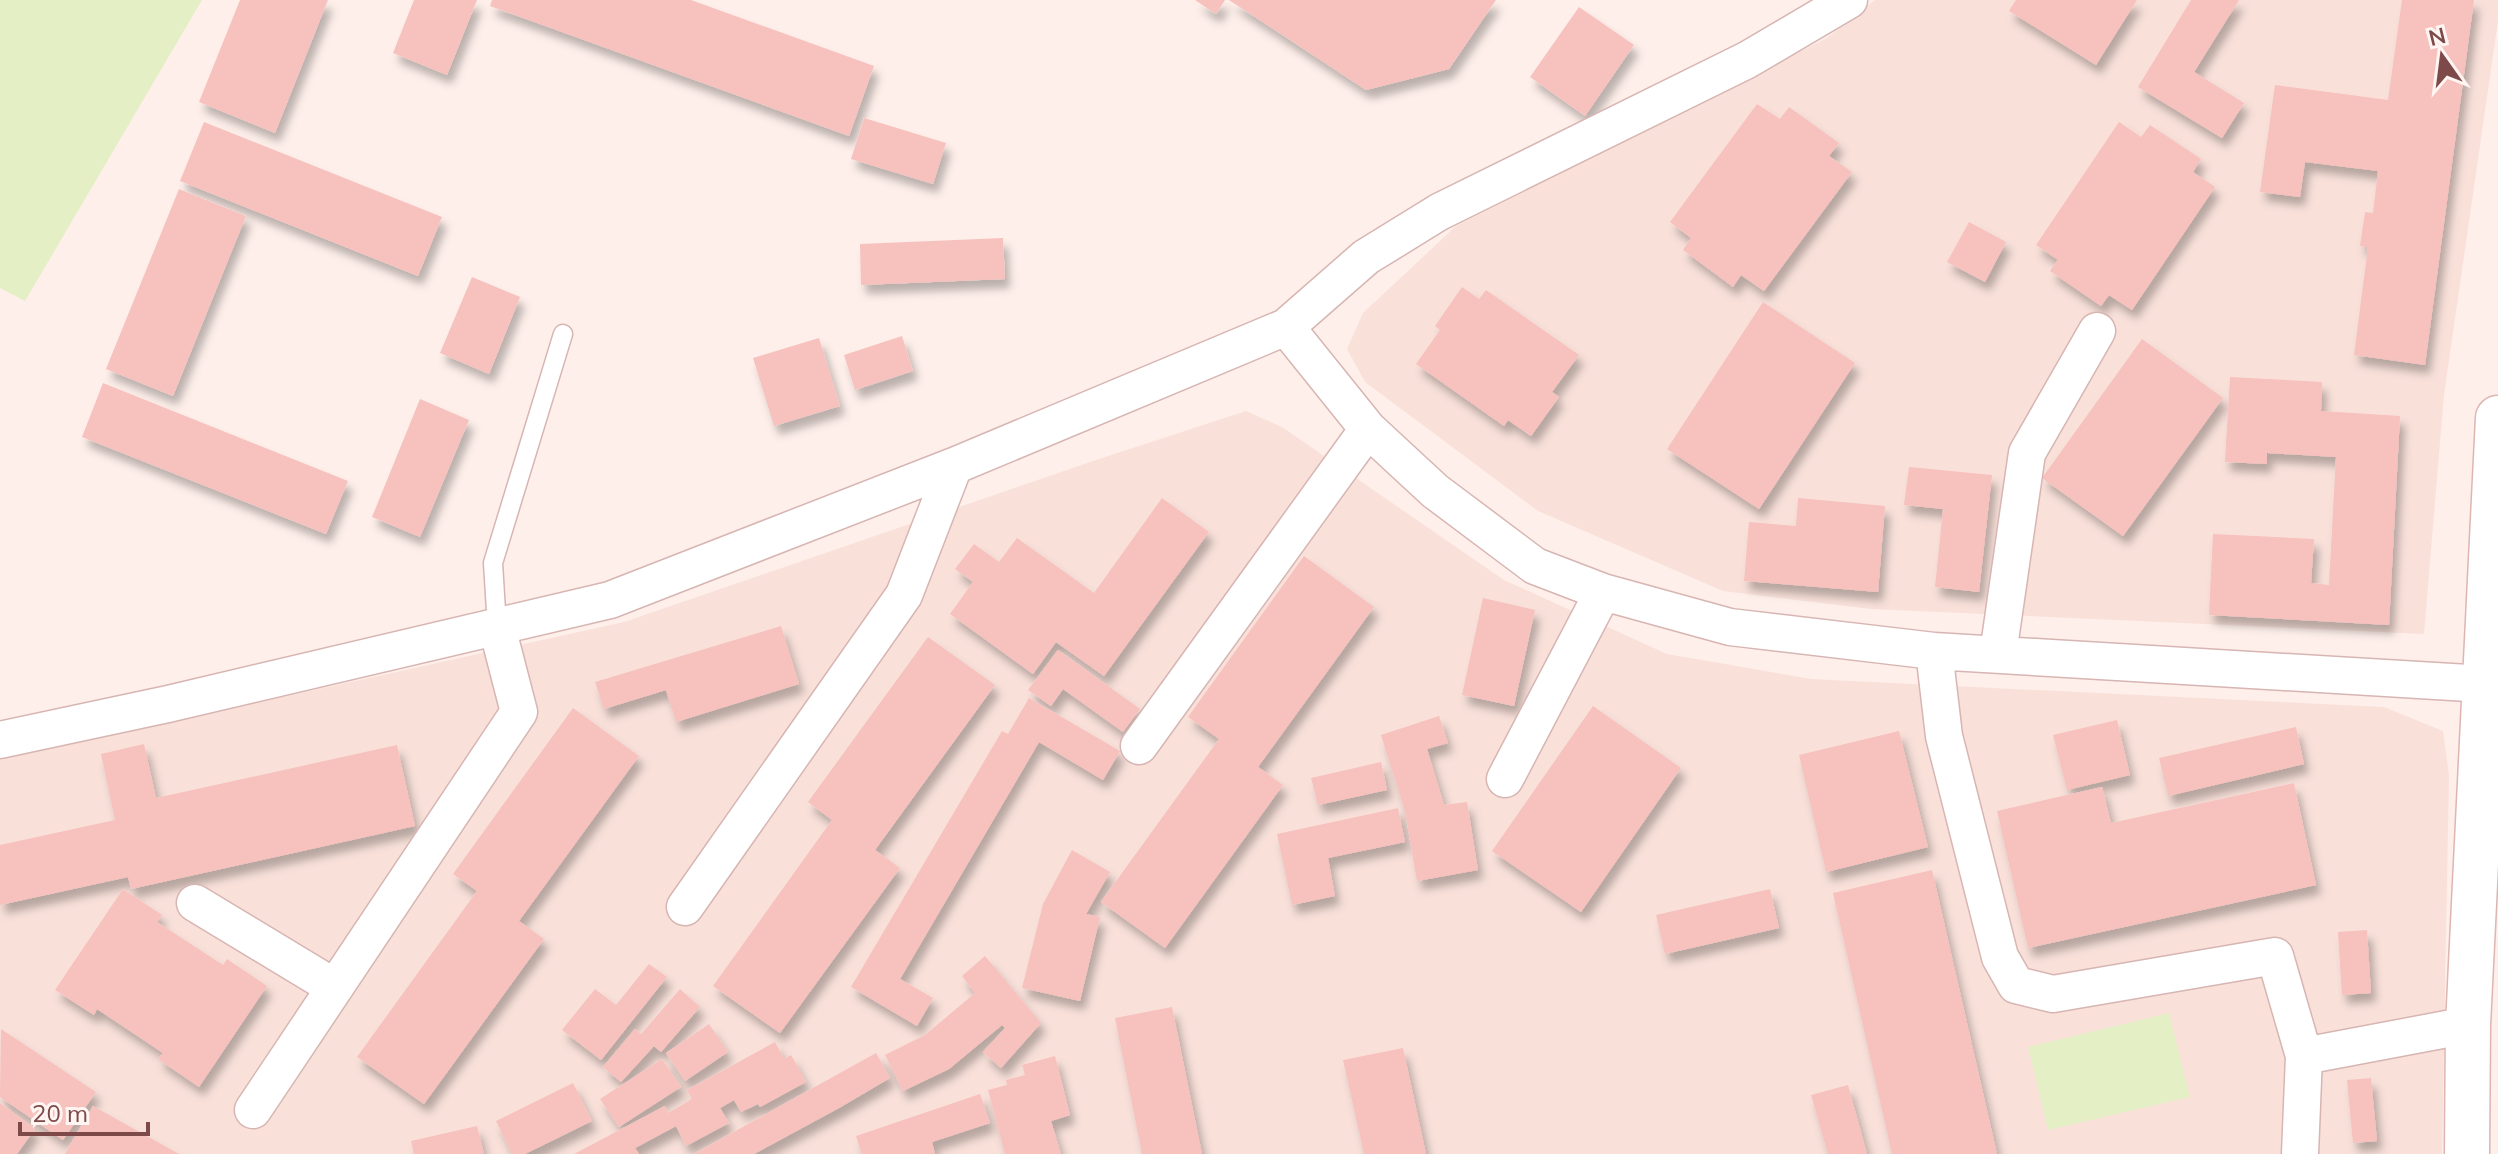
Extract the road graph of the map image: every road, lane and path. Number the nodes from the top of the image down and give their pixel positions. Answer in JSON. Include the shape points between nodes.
{"nodes":[{"id":1,"x":1849,"y":0,"type":"edge"},
{"id":2,"x":1286,"y":327,"type":"junction"},
{"id":3,"x":2097,"y":331,"type":"dead end"},
{"id":4,"x":563,"y":334,"type":"dead end"},
{"id":5,"x":2498,"y":418,"type":"edge"},
{"id":6,"x":1368,"y":429,"type":"junction"},
{"id":7,"x":954,"y":466,"type":"junction"},
{"id":8,"x":1603,"y":592,"type":"junction"},
{"id":9,"x":497,"y":627,"type":"junction"},
{"id":10,"x":1934,"y":651,"type":"junction"},
{"id":11,"x":1998,"y":654,"type":"junction"},
{"id":12,"x":2485,"y":684,"type":"junction"},
{"id":13,"x":0,"y":740,"type":"edge"},
{"id":14,"x":1139,"y":746,"type":"dead end"},
{"id":15,"x":1505,"y":779,"type":"dead end"},
{"id":16,"x":195,"y":903,"type":"dead end"},
{"id":17,"x":685,"y":907,"type":"dead end"},
{"id":18,"x":334,"y":987,"type":"junction"},
{"id":19,"x":2468,"y":1025,"type":"junction"},
{"id":20,"x":2304,"y":1056,"type":"junction"},
{"id":21,"x":253,"y":1110,"type":"dead end"},
{"id":22,"x":2300,"y":1154,"type":"edge"},
{"id":23,"x":2467,"y":1154,"type":"edge"}],
"edges":[{"from":1,"to":2,"type":"street","via":[[1747,60],[1439,212],[1366,257]]},
{"from":2,"to":6,"type":"street"},
{"from":2,"to":7,"type":"street"},
{"from":3,"to":11,"type":"street","via":[[2027,453]]},
{"from":4,"to":9,"type":"lane","via":[[493,563]]},
{"from":5,"to":12,"type":"street"},
{"from":6,"to":8,"type":"street","via":[[1435,491],[1535,566]]},
{"from":6,"to":14,"type":"street"},
{"from":7,"to":9,"type":"street","via":[[610,600]]},
{"from":7,"to":17,"type":"street","via":[[904,595]]},
{"from":8,"to":10,"type":"street","via":[[1730,627]]},
{"from":8,"to":15,"type":"street"},
{"from":9,"to":13,"type":"street"},
{"from":9,"to":18,"type":"street","via":[[519,712]]},
{"from":10,"to":11,"type":"street"},
{"from":10,"to":20,"type":"street","via":[[1944,736],[2000,957],[2016,985],[2053,994],[2275,956]]},
{"from":11,"to":12,"type":"street"},
{"from":12,"to":19,"type":"street"},
{"from":16,"to":18,"type":"street"},
{"from":18,"to":21,"type":"street"},
{"from":19,"to":20,"type":"street"},
{"from":19,"to":23,"type":"street"},
{"from":20,"to":22,"type":"street"}]}
